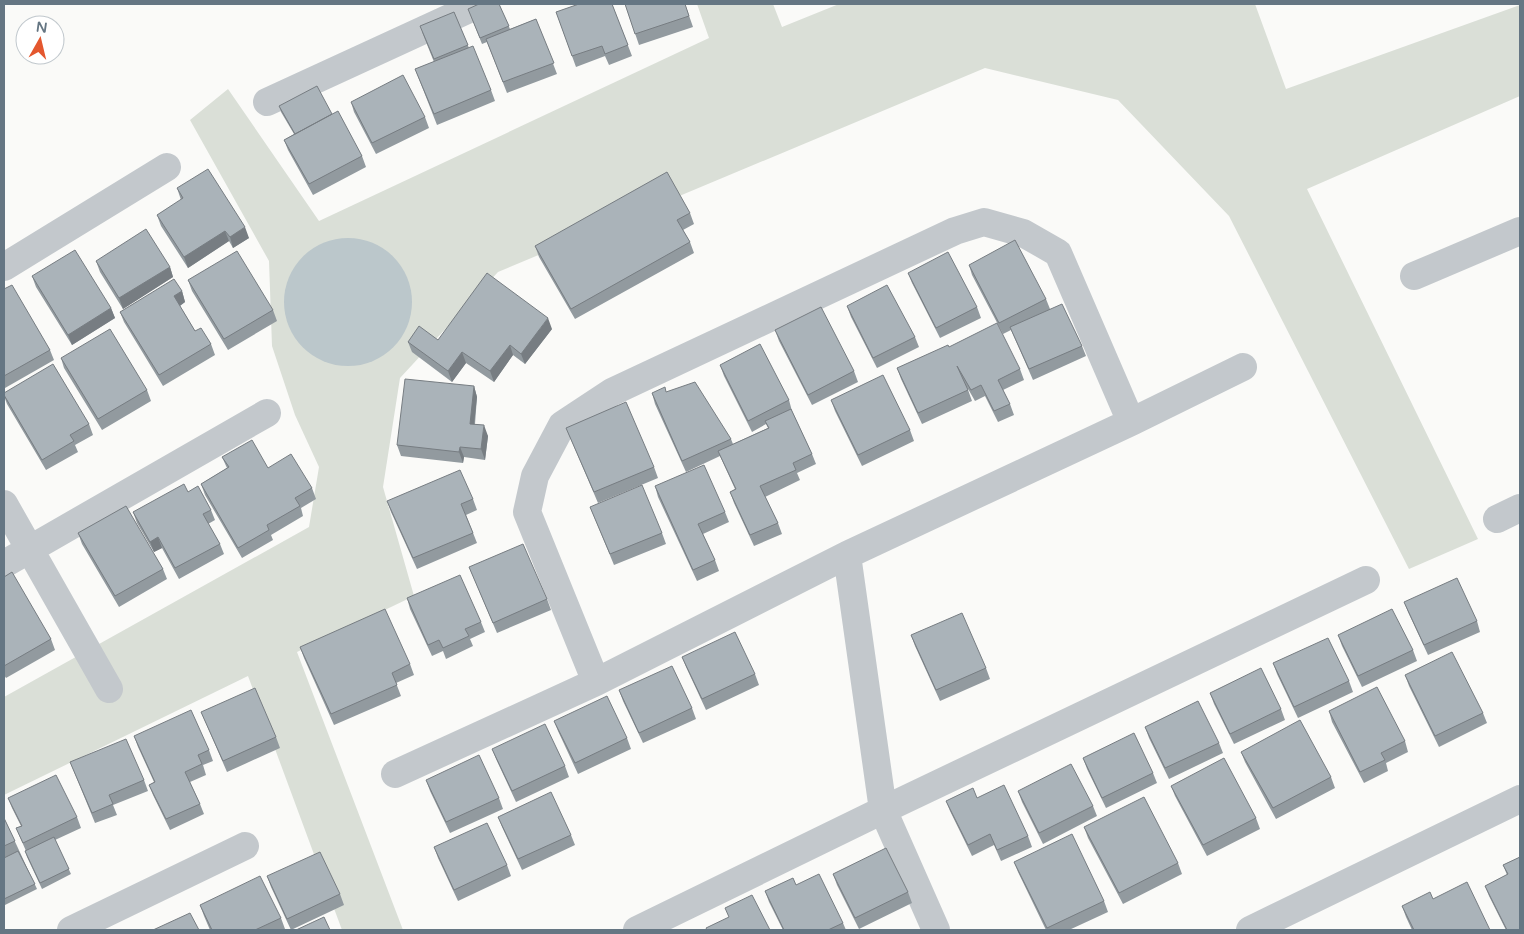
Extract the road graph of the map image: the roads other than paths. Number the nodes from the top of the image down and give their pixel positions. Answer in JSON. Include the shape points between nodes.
{"nodes":[{"id":1,"x":480,"y":4,"type":"edge"},
{"id":2,"x":267,"y":102,"type":"dead end"},
{"id":3,"x":167,"y":168,"type":"dead end"},
{"id":4,"x":1520,"y":231,"type":"edge"},
{"id":5,"x":4,"y":267,"type":"edge"},
{"id":6,"x":1414,"y":276,"type":"dead end"},
{"id":7,"x":1243,"y":367,"type":"dead end"},
{"id":8,"x":267,"y":413,"type":"dead end"},
{"id":9,"x":1131,"y":422,"type":"junction"},
{"id":10,"x":4,"y":504,"type":"edge"},
{"id":11,"x":28,"y":548,"type":"junction"},
{"id":12,"x":846,"y":555,"type":"junction"},
{"id":13,"x":4,"y":564,"type":"edge"},
{"id":14,"x":1366,"y":580,"type":"dead end"},
{"id":15,"x":596,"y":682,"type":"junction"},
{"id":16,"x":109,"y":689,"type":"dead end"},
{"id":17,"x":395,"y":774,"type":"dead end"},
{"id":18,"x":1520,"y":799,"type":"edge"},
{"id":19,"x":883,"y":810,"type":"junction"},
{"id":20,"x":245,"y":846,"type":"dead end"},
{"id":21,"x":71,"y":930,"type":"edge"},
{"id":22,"x":637,"y":930,"type":"edge"},
{"id":23,"x":936,"y":930,"type":"edge"},
{"id":24,"x":1250,"y":930,"type":"edge"}],
"edges":[{"from":1,"to":2,"type":"street"},
{"from":3,"to":5,"type":"street"},
{"from":4,"to":6,"type":"street"},
{"from":7,"to":9,"type":"street"},
{"from":8,"to":11,"type":"street"},
{"from":9,"to":12,"type":"street"},
{"from":9,"to":15,"type":"street","via":[[1058,253],[1023,233],[984,222],[946,235],[612,392],[562,425],[535,476],[527,512]]},
{"from":10,"to":11,"type":"street"},
{"from":11,"to":13,"type":"street"},
{"from":11,"to":16,"type":"street"},
{"from":12,"to":15,"type":"street"},
{"from":12,"to":19,"type":"street"},
{"from":14,"to":19,"type":"street"},
{"from":15,"to":17,"type":"street"},
{"from":18,"to":24,"type":"street"},
{"from":19,"to":22,"type":"street"},
{"from":19,"to":23,"type":"street"},
{"from":20,"to":21,"type":"street"}]}
